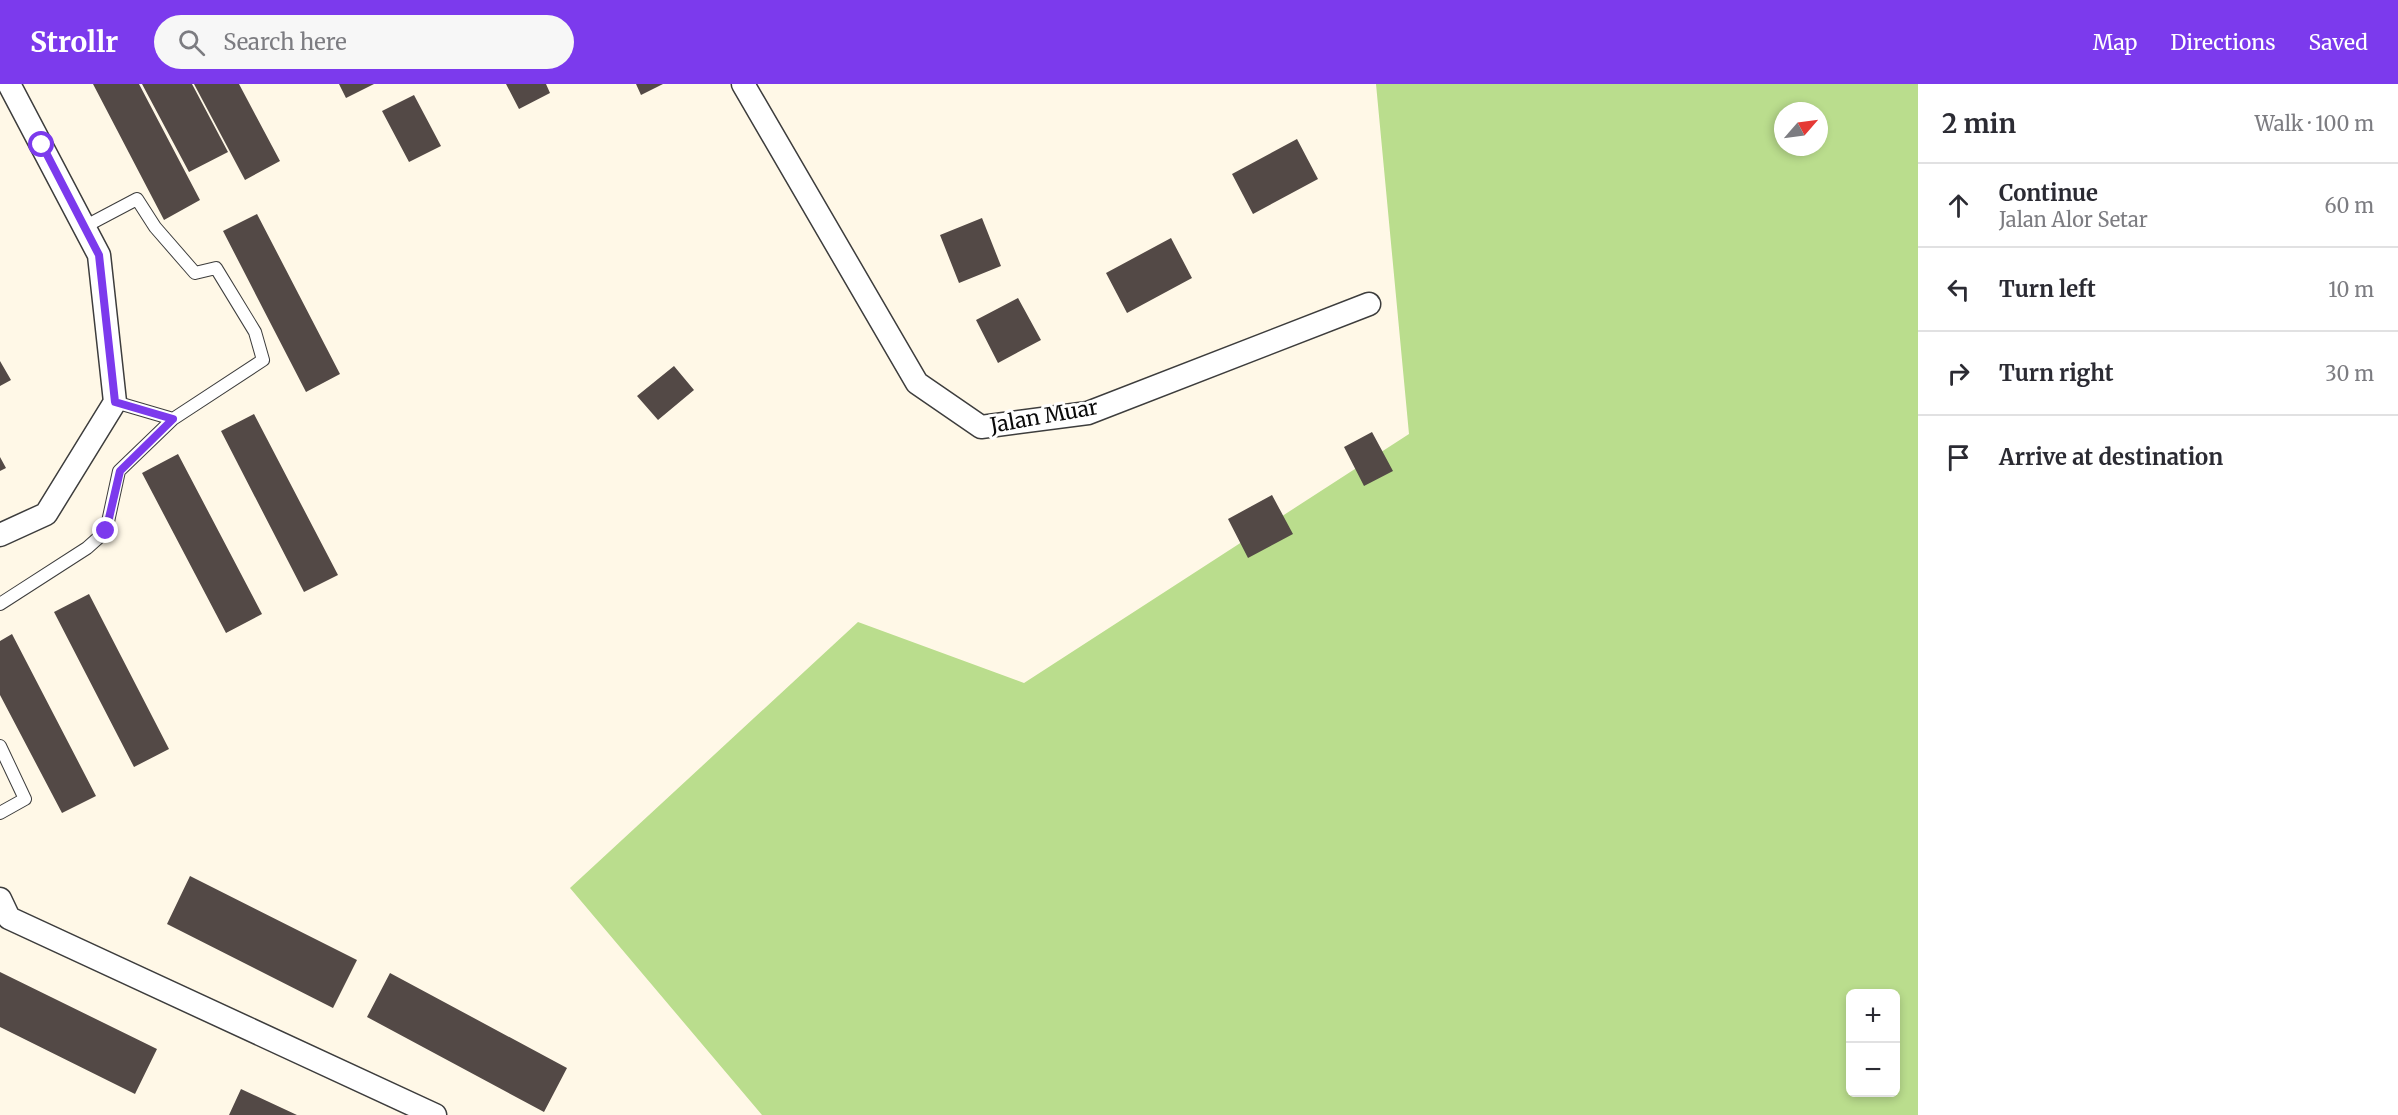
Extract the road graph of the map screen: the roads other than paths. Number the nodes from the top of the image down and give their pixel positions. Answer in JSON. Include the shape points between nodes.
{"nodes":[{"id":1,"x":9,"y":84,"type":"edge"},
{"id":2,"x":743,"y":84,"type":"edge"},
{"id":3,"x":84,"y":227,"type":"junction"},
{"id":4,"x":1368,"y":304,"type":"dead end"},
{"id":5,"x":115,"y":402,"type":"junction"},
{"id":6,"x":173,"y":419,"type":"junction"},
{"id":7,"x":0,"y":535,"type":"edge"},
{"id":8,"x":0,"y":603,"type":"edge"},
{"id":9,"x":0,"y":746,"type":"edge"},
{"id":10,"x":0,"y":813,"type":"edge"},
{"id":11,"x":0,"y":899,"type":"edge"},
{"id":12,"x":435,"y":1115,"type":"edge"}],
"edges":[{"from":1,"to":3,"type":"street"},
{"from":2,"to":4,"type":"street","name":"Jalan Muar","via":[[917,384],[981,428],[1088,413]]},
{"from":3,"to":5,"type":"street","via":[[99,255]]},
{"from":3,"to":6,"type":"lane","via":[[136,199],[195,273],[216,268],[255,332],[263,360]]},
{"from":5,"to":6,"type":"lane"},
{"from":5,"to":7,"type":"street","via":[[46,514]]},
{"from":6,"to":8,"type":"lane","via":[[120,471],[106,531],[87,548]]},
{"from":9,"to":10,"type":"lane","via":[[24,799]]},
{"from":11,"to":12,"type":"street","via":[[9,918]]}]}
